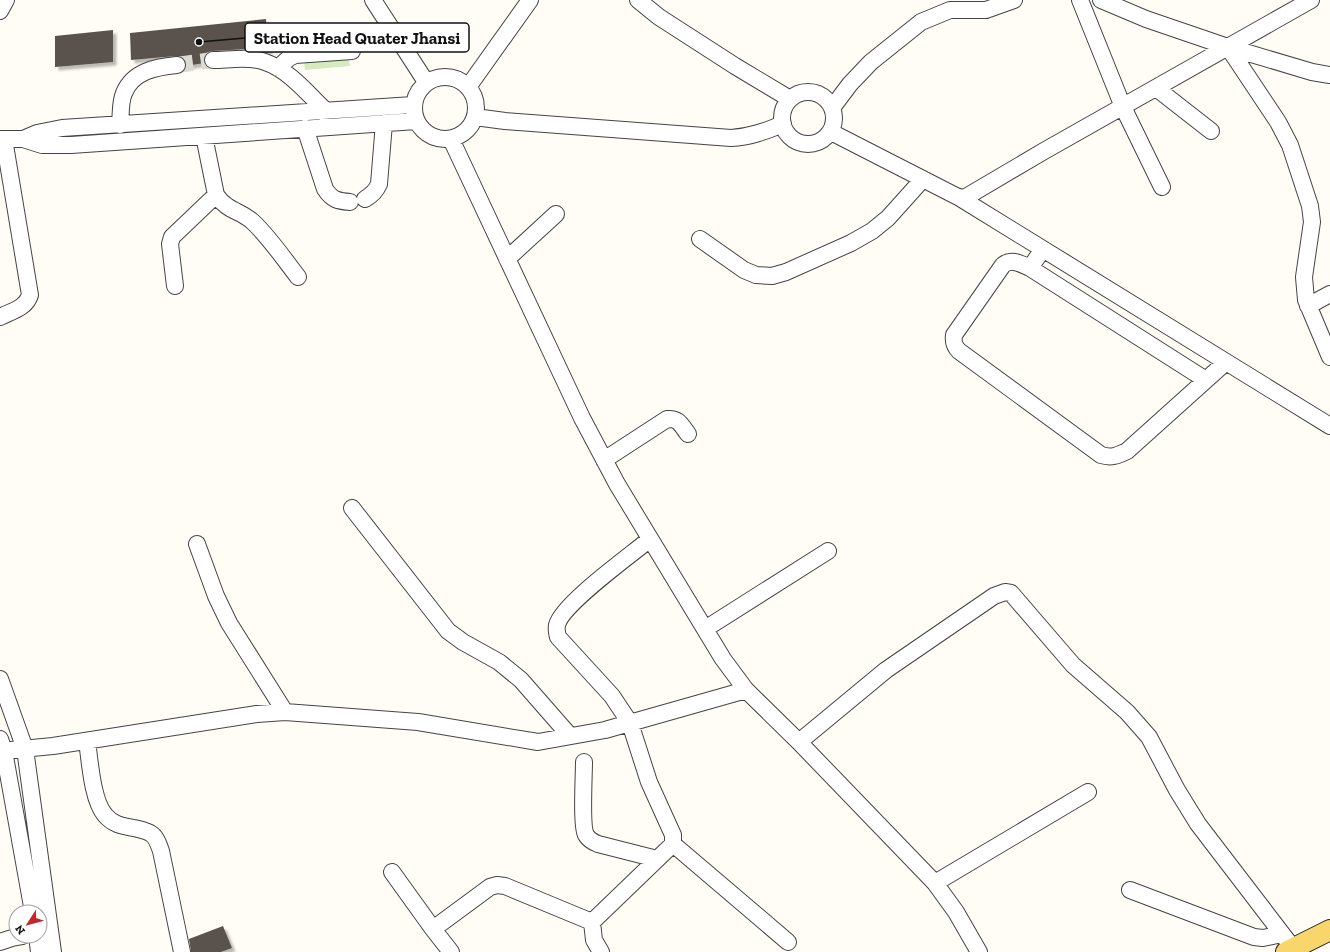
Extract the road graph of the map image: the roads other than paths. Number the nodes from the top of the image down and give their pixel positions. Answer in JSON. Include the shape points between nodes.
{"nodes":[{"id":1,"x":6,"y":0,"type":"edge"},
{"id":2,"x":373,"y":0,"type":"edge"},
{"id":3,"x":530,"y":0,"type":"edge"},
{"id":4,"x":638,"y":0,"type":"edge"},
{"id":5,"x":1014,"y":0,"type":"edge"},
{"id":6,"x":1080,"y":0,"type":"edge"},
{"id":7,"x":1310,"y":0,"type":"edge"},
{"id":8,"x":1103,"y":1,"type":"edge"},
{"id":9,"x":946,"y":5,"type":"edge"},
{"id":10,"x":0,"y":11,"type":"edge"},
{"id":11,"x":1088,"y":19,"type":"junction"},
{"id":12,"x":1228,"y":47,"type":"junction"},
{"id":13,"x":352,"y":51,"type":"dead end"},
{"id":14,"x":213,"y":60,"type":"tunnel mouth"},
{"id":15,"x":177,"y":65,"type":"tunnel mouth"},
{"id":16,"x":278,"y":68,"type":"junction"},
{"id":17,"x":1330,"y":75,"type":"edge"},
{"id":18,"x":426,"y":82,"type":"junction"},
{"id":19,"x":468,"y":87,"type":"junction"},
{"id":20,"x":1156,"y":88,"type":"junction"},
{"id":21,"x":790,"y":99,"type":"junction"},
{"id":22,"x":413,"y":105,"type":"junction"},
{"id":23,"x":1123,"y":107,"type":"junction"},
{"id":24,"x":832,"y":108,"type":"junction"},
{"id":25,"x":325,"y":110,"type":"junction"},
{"id":26,"x":475,"y":117,"type":"junction"},
{"id":27,"x":416,"y":121,"type":"junction"},
{"id":28,"x":384,"y":123,"type":"junction"},
{"id":29,"x":120,"y":124,"type":"junction"},
{"id":30,"x":783,"y":124,"type":"junction"},
{"id":31,"x":326,"y":127,"type":"junction"},
{"id":32,"x":305,"y":128,"type":"junction"},
{"id":33,"x":1211,"y":131,"type":"dead end"},
{"id":34,"x":831,"y":132,"type":"junction"},
{"id":35,"x":204,"y":136,"type":"junction"},
{"id":36,"x":2,"y":139,"type":"edge"},
{"id":37,"x":23,"y":139,"type":"junction"},
{"id":38,"x":451,"y":139,"type":"junction"},
{"id":39,"x":923,"y":179,"type":"junction"},
{"id":40,"x":1162,"y":187,"type":"dead end"},
{"id":41,"x":216,"y":195,"type":"junction"},
{"id":42,"x":960,"y":198,"type":"junction"},
{"id":43,"x":556,"y":214,"type":"dead end"},
{"id":44,"x":700,"y":239,"type":"dead end"},
{"id":45,"x":1043,"y":249,"type":"junction"},
{"id":46,"x":507,"y":260,"type":"junction"},
{"id":47,"x":1030,"y":268,"type":"junction"},
{"id":48,"x":298,"y":277,"type":"dead end"},
{"id":49,"x":175,"y":286,"type":"dead end"},
{"id":50,"x":1330,"y":294,"type":"edge"},
{"id":51,"x":1308,"y":306,"type":"junction"},
{"id":52,"x":0,"y":317,"type":"edge"},
{"id":53,"x":1330,"y":357,"type":"edge"},
{"id":54,"x":1226,"y":362,"type":"junction"},
{"id":55,"x":1206,"y":380,"type":"junction"},
{"id":56,"x":1330,"y":426,"type":"edge"},
{"id":57,"x":688,"y":434,"type":"dead end"},
{"id":58,"x":604,"y":460,"type":"junction"},
{"id":59,"x":352,"y":508,"type":"dead end"},
{"id":60,"x":650,"y":539,"type":"junction"},
{"id":61,"x":197,"y":544,"type":"dead end"},
{"id":62,"x":828,"y":551,"type":"dead end"},
{"id":63,"x":705,"y":629,"type":"junction"},
{"id":64,"x":0,"y":679,"type":"edge"},
{"id":65,"x":746,"y":690,"type":"junction"},
{"id":66,"x":285,"y":712,"type":"junction"},
{"id":67,"x":630,"y":723,"type":"junction"},
{"id":68,"x":570,"y":736,"type":"junction"},
{"id":69,"x":81,"y":742,"type":"junction"},
{"id":70,"x":799,"y":742,"type":"junction"},
{"id":71,"x":1,"y":747,"type":"edge"},
{"id":72,"x":25,"y":749,"type":"junction"},
{"id":73,"x":584,"y":762,"type":"dead end"},
{"id":74,"x":1088,"y":792,"type":"dead end"},
{"id":75,"x":673,"y":844,"type":"junction"},
{"id":76,"x":658,"y":859,"type":"junction"},
{"id":77,"x":392,"y":872,"type":"dead end"},
{"id":78,"x":936,"y":883,"type":"junction"},
{"id":79,"x":1130,"y":890,"type":"dead end"},
{"id":80,"x":31,"y":904,"type":"edge"},
{"id":81,"x":592,"y":922,"type":"junction"},
{"id":82,"x":433,"y":929,"type":"junction"},
{"id":83,"x":1330,"y":930,"type":"edge"},
{"id":84,"x":788,"y":942,"type":"dead end"},
{"id":85,"x":1290,"y":946,"type":"edge"},
{"id":86,"x":53,"y":952,"type":"edge"},
{"id":87,"x":182,"y":952,"type":"edge"},
{"id":88,"x":451,"y":952,"type":"edge"},
{"id":89,"x":601,"y":952,"type":"edge"},
{"id":90,"x":979,"y":952,"type":"edge"}],
"edges":[{"from":1,"to":10,"type":"street"},
{"from":2,"to":18,"type":"street"},
{"from":3,"to":19,"type":"street"},
{"from":4,"to":21,"type":"street","via":[[659,17]]},
{"from":5,"to":9,"type":"street","via":[[986,10]]},
{"from":6,"to":11,"type":"street"},
{"from":7,"to":12,"type":"street"},
{"from":8,"to":11,"type":"street"},
{"from":8,"to":12,"type":"street","via":[[1146,19]]},
{"from":9,"to":24,"type":"street","via":[[871,62]]},
{"from":11,"to":23,"type":"street"},
{"from":12,"to":17,"type":"street"},
{"from":12,"to":20,"type":"street"},
{"from":12,"to":51,"type":"street","via":[[1278,122],[1290,145],[1308,199],[1312,222],[1304,277]]},
{"from":13,"to":16,"type":"street","via":[[295,55]]},
{"from":14,"to":16,"type":"street","via":[[251,59],[265,61]]},
{"from":15,"to":29,"type":"street","via":[[146,71],[129,84],[123,94]]},
{"from":16,"to":25,"type":"street"},
{"from":18,"to":19,"type":"street","via":[[438,77],[449,77],[459,80]]},
{"from":18,"to":22,"type":"street","via":[[420,88]]},
{"from":19,"to":26,"type":"street","via":[[474,96]]},
{"from":20,"to":23,"type":"street"},
{"from":20,"to":33,"type":"street"},
{"from":21,"to":24,"type":"street","via":[[797,94],[814,92],[828,100]]},
{"from":21,"to":30,"type":"street","via":[[782,115]]},
{"from":22,"to":25,"type":"street"},
{"from":22,"to":27,"type":"street"},
{"from":23,"to":40,"type":"street"},
{"from":23,"to":42,"type":"street","via":[[966,197]]},
{"from":24,"to":34,"type":"street","via":[[834,124]]},
{"from":25,"to":29,"type":"street"},
{"from":25,"to":31,"type":"street"},
{"from":26,"to":30,"type":"street","via":[[731,138],[744,137]]},
{"from":26,"to":38,"type":"street","via":[[463,134]]},
{"from":27,"to":28,"type":"street"},
{"from":27,"to":38,"type":"street","via":[[426,133],[435,138]]},
{"from":28,"to":31,"type":"street"},
{"from":28,"to":32,"type":"street","via":[[379,184],[371,196],[357,200],[336,201],[330,196],[325,189]]},
{"from":29,"to":37,"type":"street","via":[[62,128]]},
{"from":30,"to":34,"type":"street","via":[[786,132],[801,143],[818,142]]},
{"from":31,"to":32,"type":"street"},
{"from":32,"to":35,"type":"street"},
{"from":34,"to":39,"type":"street"},
{"from":35,"to":37,"type":"street","via":[[53,146]]},
{"from":35,"to":41,"type":"street"},
{"from":36,"to":37,"type":"street"},
{"from":36,"to":52,"type":"street","via":[[30,295],[28,302],[23,306]]},
{"from":38,"to":46,"type":"street"},
{"from":39,"to":42,"type":"street"},
{"from":39,"to":44,"type":"street","via":[[888,218],[872,231],[851,243],[772,276],[744,270]]},
{"from":41,"to":48,"type":"street","via":[[226,206],[243,215],[260,229]]},
{"from":41,"to":49,"type":"street","via":[[172,237],[170,244]]},
{"from":42,"to":45,"type":"street"},
{"from":43,"to":46,"type":"street"},
{"from":45,"to":47,"type":"street"},
{"from":45,"to":54,"type":"street"},
{"from":46,"to":58,"type":"street"},
{"from":47,"to":55,"type":"street"},
{"from":47,"to":55,"type":"street","via":[[1012,261],[1004,264],[954,335],[955,347],[1101,455],[1117,456],[1127,451]]},
{"from":50,"to":51,"type":"street"},
{"from":51,"to":53,"type":"street"},
{"from":54,"to":55,"type":"street"},
{"from":54,"to":56,"type":"street"},
{"from":57,"to":58,"type":"street","via":[[678,421],[668,420]]},
{"from":58,"to":60,"type":"street"},
{"from":59,"to":68,"type":"street","via":[[448,631],[499,662],[521,680]]},
{"from":60,"to":63,"type":"street"},
{"from":60,"to":67,"type":"street","via":[[578,596],[557,623],[556,631],[558,637],[612,696]]},
{"from":61,"to":66,"type":"street","via":[[229,623]]},
{"from":62,"to":63,"type":"street"},
{"from":63,"to":65,"type":"street"},
{"from":64,"to":72,"type":"street"},
{"from":65,"to":67,"type":"street"},
{"from":65,"to":70,"type":"street"},
{"from":66,"to":68,"type":"street","via":[[418,722],[538,742]]},
{"from":66,"to":69,"type":"street","via":[[257,714]]},
{"from":67,"to":68,"type":"street"},
{"from":67,"to":75,"type":"street","via":[[649,782],[673,835]]},
{"from":69,"to":72,"type":"street"},
{"from":69,"to":87,"type":"street","via":[[96,800],[104,814],[118,825],[150,833],[157,841]]},
{"from":70,"to":78,"type":"street"},
{"from":70,"to":85,"type":"street","via":[[886,670],[994,596],[1005,592],[1011,593],[1073,665],[1127,712],[1149,737],[1176,790],[1198,824]]},
{"from":71,"to":72,"type":"street"},
{"from":71,"to":80,"type":"street"},
{"from":72,"to":86,"type":"street"},
{"from":73,"to":76,"type":"street","via":[[583,823],[590,840]]},
{"from":74,"to":78,"type":"street"},
{"from":75,"to":76,"type":"street"},
{"from":75,"to":84,"type":"street"},
{"from":76,"to":81,"type":"street"},
{"from":77,"to":82,"type":"street"},
{"from":78,"to":90,"type":"street"},
{"from":79,"to":85,"type":"street","via":[[1254,937]]},
{"from":81,"to":82,"type":"street","via":[[497,885],[490,887]]},
{"from":81,"to":89,"type":"street","via":[[594,940]]},
{"from":82,"to":88,"type":"street"},
{"from":83,"to":85,"type":"main road"}]}
